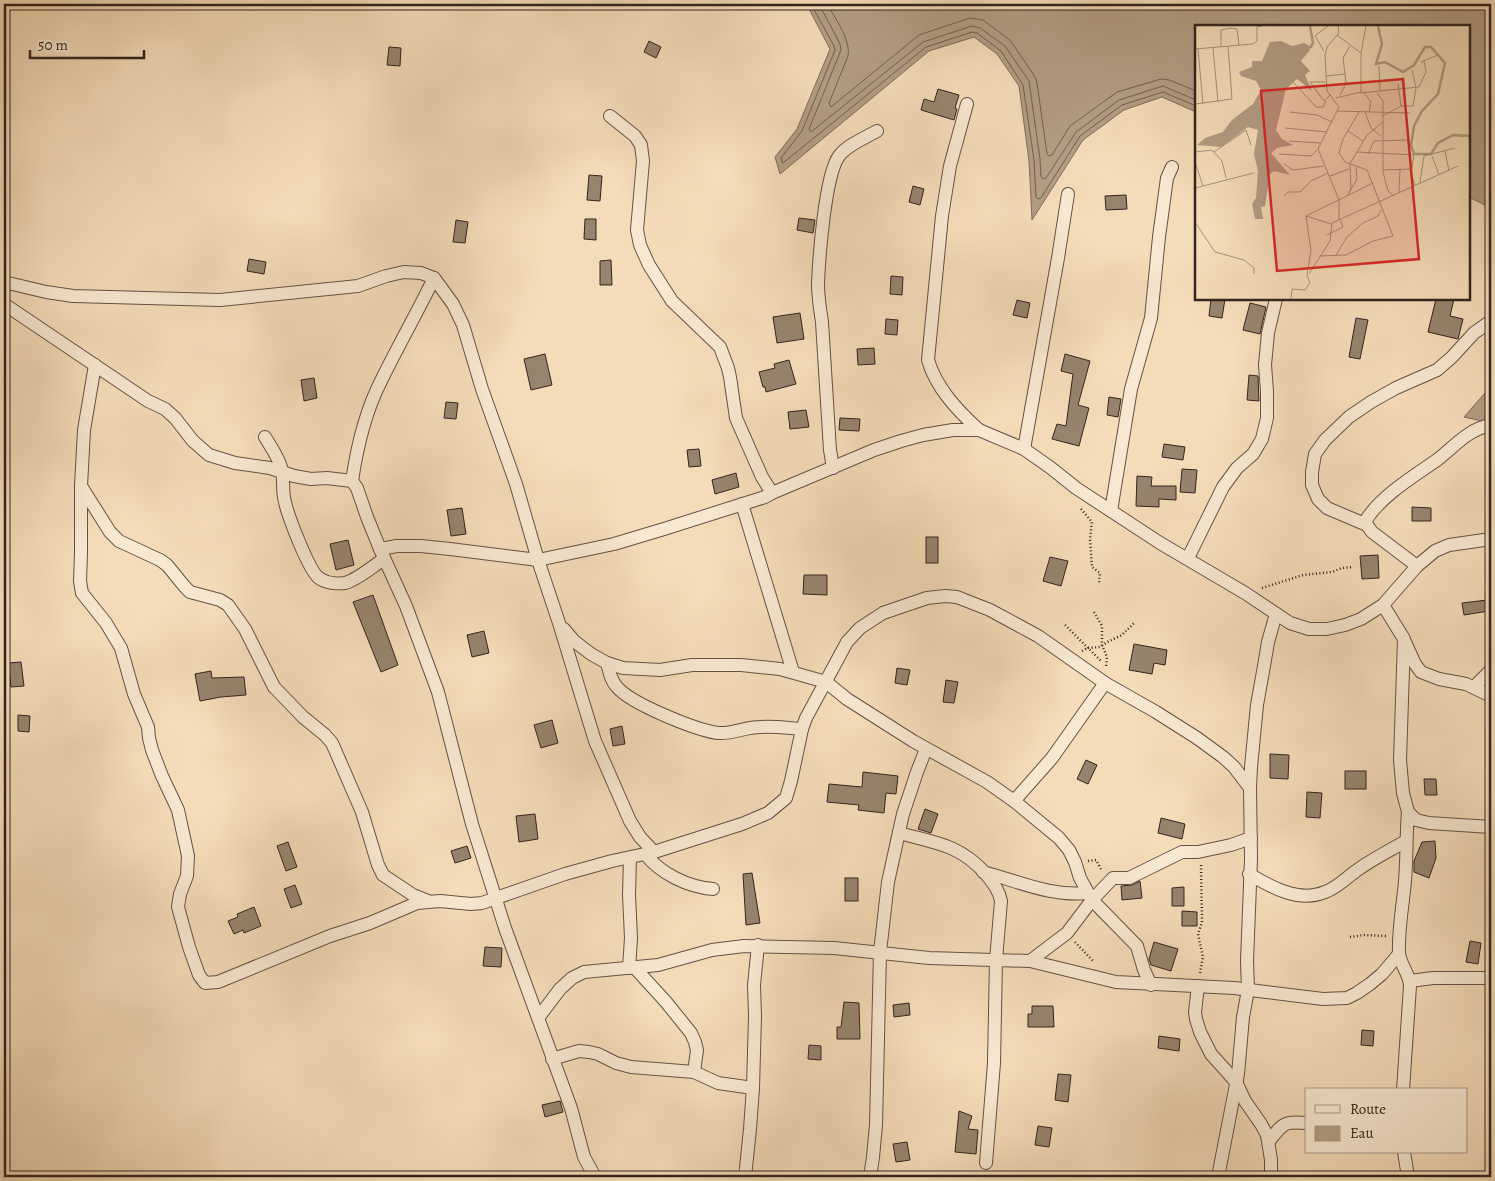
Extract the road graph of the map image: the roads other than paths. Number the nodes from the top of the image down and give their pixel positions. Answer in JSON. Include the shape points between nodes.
{"nodes":[{"id":1,"x":968,"y":104,"type":"dead end"},
{"id":2,"x":610,"y":116,"type":"dead end"},
{"id":3,"x":877,"y":132,"type":"dead end"},
{"id":4,"x":1172,"y":167,"type":"dead end"},
{"id":5,"x":1068,"y":194,"type":"dead end"},
{"id":6,"x":434,"y":278,"type":"junction"},
{"id":7,"x":4,"y":282,"type":"edge"},
{"id":8,"x":1276,"y":300,"type":"edge"},
{"id":9,"x":4,"y":304,"type":"edge"},
{"id":10,"x":1491,"y":321,"type":"edge"},
{"id":11,"x":95,"y":365,"type":"junction"},
{"id":12,"x":1491,"y":425,"type":"edge"},
{"id":13,"x":979,"y":430,"type":"junction"},
{"id":14,"x":265,"y":437,"type":"dead end"},
{"id":15,"x":1024,"y":449,"type":"junction"},
{"id":16,"x":833,"y":468,"type":"junction"},
{"id":17,"x":282,"y":472,"type":"junction"},
{"id":18,"x":352,"y":481,"type":"junction"},
{"id":19,"x":81,"y":486,"type":"junction"},
{"id":20,"x":772,"y":493,"type":"junction"},
{"id":21,"x":742,"y":504,"type":"junction"},
{"id":22,"x":1111,"y":511,"type":"junction"},
{"id":23,"x":1367,"y":525,"type":"junction"},
{"id":24,"x":1491,"y":539,"type":"edge"},
{"id":25,"x":382,"y":554,"type":"junction"},
{"id":26,"x":1188,"y":558,"type":"junction"},
{"id":27,"x":538,"y":560,"type":"junction"},
{"id":28,"x":1417,"y":566,"type":"junction"},
{"id":29,"x":1383,"y":605,"type":"junction"},
{"id":30,"x":1276,"y":614,"type":"junction"},
{"id":31,"x":559,"y":623,"type":"junction"},
{"id":32,"x":1404,"y":639,"type":"junction"},
{"id":33,"x":606,"y":663,"type":"junction"},
{"id":34,"x":1491,"y":670,"type":"edge"},
{"id":35,"x":793,"y":672,"type":"junction"},
{"id":36,"x":826,"y":682,"type":"junction"},
{"id":37,"x":1105,"y":683,"type":"junction"},
{"id":38,"x":1474,"y":687,"type":"junction"},
{"id":39,"x":1491,"y":696,"type":"edge"},
{"id":40,"x":802,"y":729,"type":"junction"},
{"id":41,"x":926,"y":749,"type":"junction"},
{"id":42,"x":1250,"y":788,"type":"junction"},
{"id":43,"x":1014,"y":801,"type":"junction"},
{"id":44,"x":1408,"y":812,"type":"junction"},
{"id":45,"x":1491,"y":827,"type":"edge"},
{"id":46,"x":899,"y":833,"type":"junction"},
{"id":47,"x":1251,"y":838,"type":"junction"},
{"id":48,"x":1406,"y":841,"type":"junction"},
{"id":49,"x":650,"y":854,"type":"junction"},
{"id":50,"x":630,"y":858,"type":"junction"},
{"id":51,"x":984,"y":872,"type":"junction"},
{"id":52,"x":1249,"y":874,"type":"junction"},
{"id":53,"x":713,"y":889,"type":"dead end"},
{"id":54,"x":1089,"y":897,"type":"junction"},
{"id":55,"x":496,"y":899,"type":"junction"},
{"id":56,"x":428,"y":901,"type":"junction"},
{"id":57,"x":758,"y":945,"type":"junction"},
{"id":58,"x":880,"y":952,"type":"junction"},
{"id":59,"x":1399,"y":954,"type":"junction"},
{"id":60,"x":996,"y":960,"type":"junction"},
{"id":61,"x":1030,"y":961,"type":"junction"},
{"id":62,"x":632,"y":968,"type":"junction"},
{"id":63,"x":1491,"y":978,"type":"edge"},
{"id":64,"x":1198,"y":981,"type":"junction"},
{"id":65,"x":1410,"y":981,"type":"junction"},
{"id":66,"x":1151,"y":985,"type":"junction"},
{"id":67,"x":1248,"y":990,"type":"junction"},
{"id":68,"x":538,"y":1018,"type":"junction"},
{"id":69,"x":552,"y":1059,"type":"junction"},
{"id":70,"x":694,"y":1072,"type":"junction"},
{"id":71,"x":1236,"y":1082,"type":"junction"},
{"id":72,"x":753,"y":1088,"type":"junction"},
{"id":73,"x":1403,"y":1088,"type":"edge"},
{"id":74,"x":1305,"y":1123,"type":"edge"},
{"id":75,"x":1269,"y":1141,"type":"junction"},
{"id":76,"x":1404,"y":1154,"type":"edge"},
{"id":77,"x":986,"y":1163,"type":"dead end"},
{"id":78,"x":595,"y":1177,"type":"edge"},
{"id":79,"x":745,"y":1177,"type":"edge"},
{"id":80,"x":870,"y":1177,"type":"edge"},
{"id":81,"x":1218,"y":1177,"type":"edge"},
{"id":82,"x":1271,"y":1177,"type":"edge"},
{"id":83,"x":1408,"y":1177,"type":"edge"}],
"edges":[{"from":1,"to":13,"type":"street","via":[[950,166],[942,216],[928,360],[932,373],[948,397]]},
{"from":2,"to":20,"type":"street","via":[[641,145],[643,161],[637,230],[640,245],[672,300],[720,347],[730,377],[736,418]]},
{"from":3,"to":16,"type":"street","via":[[839,156],[833,168],[826,204],[818,284]]},
{"from":4,"to":22,"type":"street","via":[[1159,237],[1152,318],[1131,389]]},
{"from":5,"to":15,"type":"street"},
{"from":6,"to":7,"type":"street","via":[[404,272],[358,286],[220,300],[73,296]]},
{"from":6,"to":18,"type":"street","via":[[371,404],[358,445]]},
{"from":6,"to":27,"type":"street","via":[[453,304],[463,325]]},
{"from":8,"to":26,"type":"street","via":[[1268,333],[1266,418],[1262,439],[1223,487]]},
{"from":9,"to":11,"type":"street"},
{"from":10,"to":23,"type":"street","via":[[1436,370],[1379,397],[1350,418],[1325,440],[1316,454],[1312,485],[1318,499],[1328,508]]},
{"from":11,"to":17,"type":"street","via":[[165,409],[209,455]]},
{"from":11,"to":19,"type":"street","via":[[84,430]]},
{"from":12,"to":23,"type":"street","via":[[1472,432],[1415,474],[1372,510],[1366,520]]},
{"from":13,"to":15,"type":"street"},
{"from":13,"to":16,"type":"street","via":[[923,435],[874,450]]},
{"from":14,"to":17,"type":"street"},
{"from":15,"to":22,"type":"street"},
{"from":16,"to":20,"type":"street"},
{"from":17,"to":18,"type":"street","via":[[311,479]]},
{"from":17,"to":25,"type":"street","via":[[284,501],[312,569],[319,578],[330,583],[345,583]]},
{"from":18,"to":25,"type":"street"},
{"from":19,"to":56,"type":"street","via":[[119,541],[160,560],[190,592],[228,605],[245,629],[274,687],[332,743],[362,812],[383,875]]},
{"from":19,"to":56,"type":"street","via":[[82,593],[121,648],[134,694],[148,727],[152,750],[178,810],[188,856],[187,876],[178,907],[201,980],[205,983],[218,982],[330,936]]},
{"from":20,"to":21,"type":"street"},
{"from":21,"to":27,"type":"street","via":[[614,544]]},
{"from":21,"to":35,"type":"street"},
{"from":22,"to":26,"type":"street","via":[[1160,544]]},
{"from":23,"to":28,"type":"street"},
{"from":24,"to":28,"type":"street","via":[[1449,545],[1435,551]]},
{"from":25,"to":27,"type":"street","via":[[397,546],[421,546]]},
{"from":25,"to":55,"type":"street","via":[[406,606],[438,692],[472,824]]},
{"from":26,"to":30,"type":"street"},
{"from":27,"to":31,"type":"street"},
{"from":28,"to":29,"type":"street"},
{"from":29,"to":30,"type":"street","via":[[1353,622],[1327,629],[1290,624]]},
{"from":29,"to":32,"type":"street"},
{"from":30,"to":42,"type":"street","via":[[1257,705]]},
{"from":31,"to":33,"type":"street","via":[[574,642]]},
{"from":31,"to":49,"type":"street","via":[[595,741],[630,821]]},
{"from":32,"to":38,"type":"street","via":[[1421,672],[1439,680]]},
{"from":32,"to":44,"type":"street","via":[[1400,760]]},
{"from":33,"to":35,"type":"street","via":[[623,668],[660,670],[692,665],[741,665]]},
{"from":33,"to":40,"type":"street","via":[[617,688],[631,699],[698,728],[719,733],[760,727]]},
{"from":34,"to":38,"type":"street"},
{"from":35,"to":36,"type":"street"},
{"from":36,"to":37,"type":"street","via":[[847,642],[860,628],[883,613],[927,598],[945,596],[957,597],[990,610],[1038,636]]},
{"from":36,"to":40,"type":"street"},
{"from":36,"to":41,"type":"street"},
{"from":37,"to":42,"type":"street","via":[[1212,749],[1234,767]]},
{"from":37,"to":43,"type":"street","via":[[1052,758]]},
{"from":38,"to":39,"type":"street"},
{"from":40,"to":49,"type":"street","via":[[786,798],[768,813]]},
{"from":41,"to":43,"type":"street"},
{"from":41,"to":46,"type":"street","via":[[909,793]]},
{"from":42,"to":47,"type":"street"},
{"from":43,"to":54,"type":"street","via":[[1059,838],[1075,862]]},
{"from":44,"to":45,"type":"street","via":[[1416,820],[1429,823]]},
{"from":44,"to":48,"type":"street"},
{"from":46,"to":51,"type":"street","via":[[938,842],[970,859]]},
{"from":46,"to":58,"type":"street","via":[[888,882]]},
{"from":47,"to":52,"type":"street"},
{"from":47,"to":54,"type":"street","via":[[1198,852],[1182,852],[1129,878],[1113,878]]},
{"from":48,"to":52,"type":"street","via":[[1375,858],[1334,888],[1310,896],[1269,886]]},
{"from":48,"to":59,"type":"street"},
{"from":49,"to":50,"type":"street"},
{"from":49,"to":53,"type":"street","via":[[653,864],[677,879],[700,888]]},
{"from":50,"to":55,"type":"street","via":[[565,874]]},
{"from":50,"to":62,"type":"street"},
{"from":51,"to":54,"type":"street","via":[[1041,889]]},
{"from":51,"to":60,"type":"street","via":[[999,892],[1001,901]]},
{"from":52,"to":67,"type":"street"},
{"from":54,"to":61,"type":"street","via":[[1067,933]]},
{"from":54,"to":66,"type":"street","via":[[1137,946]]},
{"from":55,"to":56,"type":"street","via":[[471,904]]},
{"from":55,"to":68,"type":"street"},
{"from":57,"to":58,"type":"street"},
{"from":57,"to":62,"type":"street","via":[[712,950],[676,961]]},
{"from":57,"to":72,"type":"street","via":[[754,985]]},
{"from":58,"to":60,"type":"street","via":[[929,958]]},
{"from":58,"to":80,"type":"street","via":[[876,1125]]},
{"from":59,"to":65,"type":"street"},
{"from":59,"to":67,"type":"street","via":[[1382,974],[1348,998],[1323,999]]},
{"from":60,"to":61,"type":"street"},
{"from":60,"to":77,"type":"street","via":[[994,1063]]},
{"from":61,"to":66,"type":"street","via":[[1116,982]]},
{"from":62,"to":68,"type":"street","via":[[584,972],[572,978]]},
{"from":62,"to":70,"type":"street","via":[[691,1033],[697,1050]]},
{"from":63,"to":65,"type":"street"},
{"from":64,"to":66,"type":"street"},
{"from":64,"to":67,"type":"street"},
{"from":64,"to":71,"type":"street","via":[[1195,1012],[1200,1032],[1211,1054]]},
{"from":65,"to":73,"type":"street"},
{"from":67,"to":71,"type":"street"},
{"from":68,"to":69,"type":"street"},
{"from":69,"to":70,"type":"street","via":[[579,1051],[598,1054],[631,1067]]},
{"from":69,"to":78,"type":"street","via":[[571,1108],[584,1157]]},
{"from":70,"to":72,"type":"street","via":[[718,1082]]},
{"from":71,"to":75,"type":"street"},
{"from":71,"to":81,"type":"street"},
{"from":72,"to":79,"type":"street"},
{"from":74,"to":75,"type":"street","via":[[1283,1124]]},
{"from":75,"to":82,"type":"street"},
{"from":76,"to":83,"type":"street"}]}
